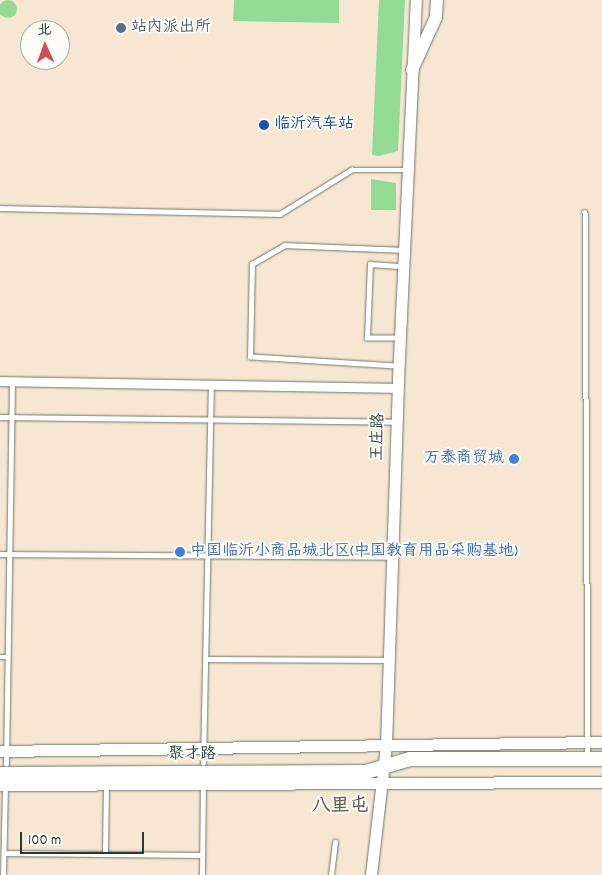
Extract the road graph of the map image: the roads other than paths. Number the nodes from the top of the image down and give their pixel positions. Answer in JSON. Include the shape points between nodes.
{"nodes":[{"id":1,"x":416,"y":0,"type":"edge"},
{"id":2,"x":437,"y":0,"type":"edge"},
{"id":3,"x":412,"y":70,"type":"junction"},
{"id":4,"x":408,"y":170,"type":"junction"},
{"id":5,"x":0,"y":208,"type":"edge"},
{"id":6,"x":585,"y":212,"type":"dead end"},
{"id":7,"x":404,"y":249,"type":"junction"},
{"id":8,"x":404,"y":266,"type":"junction"},
{"id":9,"x":400,"y":338,"type":"junction"},
{"id":10,"x":398,"y":366,"type":"junction"},
{"id":11,"x":0,"y":381,"type":"edge"},
{"id":12,"x":12,"y":381,"type":"junction"},
{"id":13,"x":211,"y":384,"type":"junction"},
{"id":14,"x":397,"y":388,"type":"junction"},
{"id":15,"x":0,"y":417,"type":"edge"},
{"id":16,"x":11,"y":417,"type":"junction"},
{"id":17,"x":211,"y":420,"type":"junction"},
{"id":18,"x":396,"y":422,"type":"junction"},
{"id":19,"x":0,"y":554,"type":"edge"},
{"id":20,"x":9,"y":554,"type":"junction"},
{"id":21,"x":208,"y":555,"type":"junction"},
{"id":22,"x":392,"y":557,"type":"junction"},
{"id":23,"x":0,"y":657,"type":"edge"},
{"id":24,"x":8,"y":657,"type":"junction"},
{"id":25,"x":206,"y":659,"type":"junction"},
{"id":26,"x":388,"y":660,"type":"junction"},
{"id":27,"x":602,"y":742,"type":"edge"},
{"id":28,"x":588,"y":743,"type":"junction"},
{"id":29,"x":386,"y":745,"type":"junction"},
{"id":30,"x":595,"y":759,"type":"edge"},
{"id":31,"x":384,"y":765,"type":"junction"},
{"id":32,"x":204,"y":767,"type":"junction"},
{"id":33,"x":3,"y":769,"type":"edge"},
{"id":34,"x":602,"y":769,"type":"edge"},
{"id":35,"x":106,"y":778,"type":"junction"},
{"id":36,"x":602,"y":782,"type":"edge"},
{"id":37,"x":383,"y":784,"type":"junction"},
{"id":38,"x":335,"y":842,"type":"dead end"},
{"id":39,"x":4,"y":853,"type":"junction"},
{"id":40,"x":105,"y":854,"type":"junction"},
{"id":41,"x":202,"y":855,"type":"junction"},
{"id":42,"x":3,"y":875,"type":"edge"},
{"id":43,"x":202,"y":875,"type":"edge"},
{"id":44,"x":331,"y":875,"type":"edge"},
{"id":45,"x":371,"y":875,"type":"edge"}],
"edges":[{"from":1,"to":3,"type":"street","name":"王庄路"},
{"from":2,"to":3,"type":"main road","via":[[436,17]]},
{"from":3,"to":4,"type":"street","name":"王庄路"},
{"from":4,"to":5,"type":"lane","via":[[351,170],[280,214]]},
{"from":4,"to":7,"type":"street","name":"王庄路"},
{"from":6,"to":28,"type":"lane"},
{"from":7,"to":8,"type":"street","name":"王庄路"},
{"from":7,"to":10,"type":"lane","via":[[285,244],[252,264],[250,357]]},
{"from":8,"to":9,"type":"street","name":"王庄路"},
{"from":8,"to":9,"type":"lane","via":[[370,264],[367,338]]},
{"from":9,"to":10,"type":"street","name":"王庄路"},
{"from":10,"to":14,"type":"street","name":"王庄路"},
{"from":11,"to":12,"type":"street"},
{"from":12,"to":13,"type":"street"},
{"from":12,"to":16,"type":"lane"},
{"from":13,"to":14,"type":"street"},
{"from":13,"to":17,"type":"lane"},
{"from":14,"to":18,"type":"street","name":"王庄路"},
{"from":15,"to":16,"type":"lane"},
{"from":16,"to":17,"type":"lane"},
{"from":16,"to":20,"type":"lane"},
{"from":17,"to":18,"type":"lane"},
{"from":17,"to":21,"type":"lane"},
{"from":18,"to":22,"type":"street","name":"王庄路"},
{"from":19,"to":20,"type":"lane"},
{"from":20,"to":21,"type":"lane"},
{"from":20,"to":24,"type":"lane"},
{"from":21,"to":22,"type":"lane"},
{"from":21,"to":25,"type":"lane"},
{"from":22,"to":26,"type":"street","name":"王庄路"},
{"from":23,"to":24,"type":"lane"},
{"from":24,"to":33,"type":"lane"},
{"from":25,"to":26,"type":"lane"},
{"from":25,"to":32,"type":"lane"},
{"from":26,"to":29,"type":"street","name":"王庄路"},
{"from":27,"to":28,"type":"street"},
{"from":28,"to":29,"type":"street"},
{"from":28,"to":30,"type":"lane"},
{"from":29,"to":31,"type":"street","name":"王庄路"},
{"from":29,"to":32,"type":"street"},
{"from":30,"to":31,"type":"main road","name":"聚才路","via":[[410,759]]},
{"from":31,"to":32,"type":"main road","name":"聚才路","via":[[366,772]]},
{"from":31,"to":34,"type":"main road","name":"聚才路","via":[[407,768]]},
{"from":31,"to":37,"type":"street","name":"王庄路"},
{"from":32,"to":33,"type":"main road","name":"聚才路"},
{"from":32,"to":35,"type":"main road","name":"聚才路"},
{"from":32,"to":37,"type":"street"},
{"from":32,"to":41,"type":"lane"},
{"from":33,"to":35,"type":"main road","name":"聚才路"},
{"from":33,"to":39,"type":"lane"},
{"from":35,"to":40,"type":"lane"},
{"from":36,"to":37,"type":"street"},
{"from":37,"to":45,"type":"street","name":"王庄路"},
{"from":38,"to":44,"type":"lane"},
{"from":39,"to":40,"type":"lane"},
{"from":39,"to":42,"type":"lane"},
{"from":40,"to":41,"type":"lane"},
{"from":41,"to":43,"type":"lane"}]}
